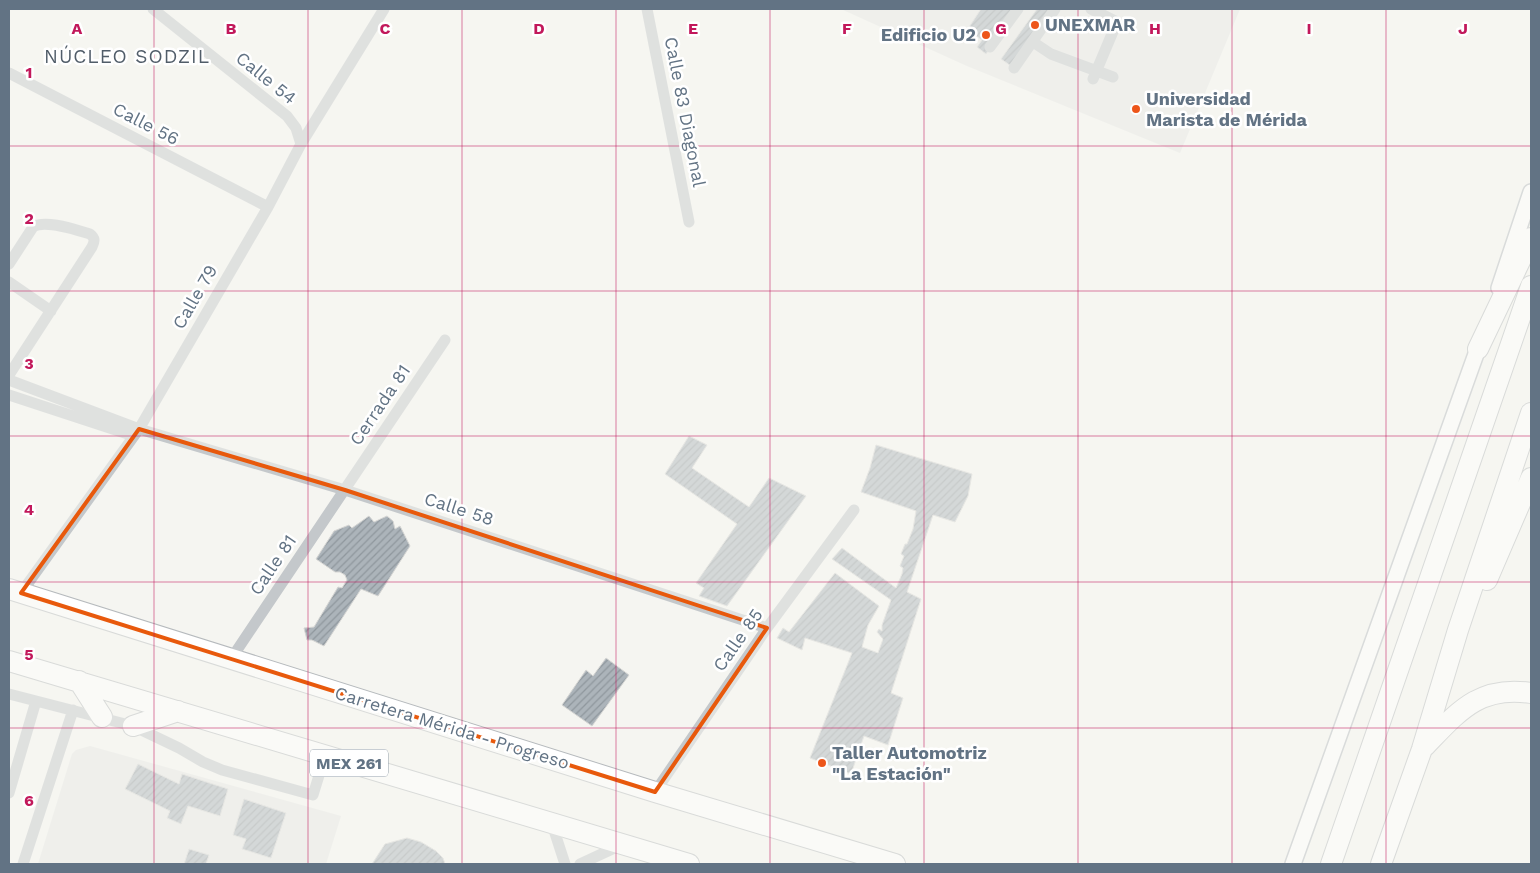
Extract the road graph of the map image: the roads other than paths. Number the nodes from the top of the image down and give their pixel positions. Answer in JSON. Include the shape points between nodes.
{"nodes":[{"id":1,"x":153,"y":9,"type":"edge"},
{"id":2,"x":384,"y":9,"type":"edge"},
{"id":3,"x":647,"y":9,"type":"edge"},
{"id":4,"x":1018,"y":9,"type":"edge"},
{"id":5,"x":1055,"y":9,"type":"edge"},
{"id":6,"x":1092,"y":9,"type":"edge"},
{"id":7,"x":1033,"y":42,"type":"junction"},
{"id":8,"x":990,"y":47,"type":"dead end"},
{"id":9,"x":1014,"y":68,"type":"dead end"},
{"id":10,"x":9,"y":73,"type":"edge"},
{"id":11,"x":1113,"y":77,"type":"dead end"},
{"id":12,"x":1093,"y":79,"type":"dead end"},
{"id":13,"x":301,"y":144,"type":"junction"},
{"id":14,"x":1531,"y":192,"type":"edge"},
{"id":15,"x":268,"y":207,"type":"junction"},
{"id":16,"x":689,"y":222,"type":"dead end"},
{"id":17,"x":1531,"y":238,"type":"edge"},
{"id":18,"x":9,"y":264,"type":"edge"},
{"id":19,"x":9,"y":282,"type":"edge"},
{"id":20,"x":1531,"y":286,"type":"edge"},
{"id":21,"x":51,"y":311,"type":"junction"},
{"id":22,"x":445,"y":340,"type":"dead end"},
{"id":23,"x":1478,"y":349,"type":"junction"},
{"id":24,"x":9,"y":375,"type":"edge"},
{"id":25,"x":9,"y":380,"type":"edge"},
{"id":26,"x":9,"y":395,"type":"edge"},
{"id":27,"x":1531,"y":413,"type":"edge"},
{"id":28,"x":137,"y":432,"type":"junction"},
{"id":29,"x":1531,"y":478,"type":"edge"},
{"id":30,"x":345,"y":490,"type":"junction"},
{"id":31,"x":854,"y":510,"type":"dead end"},
{"id":32,"x":15,"y":591,"type":"edge"},
{"id":33,"x":767,"y":628,"type":"junction"},
{"id":34,"x":1458,"y":630,"type":"junction"},
{"id":35,"x":231,"y":659,"type":"junction"},
{"id":36,"x":9,"y":661,"type":"edge"},
{"id":37,"x":79,"y":681,"type":"junction"},
{"id":38,"x":1531,"y":693,"type":"edge"},
{"id":39,"x":9,"y":694,"type":"edge"},
{"id":40,"x":36,"y":701,"type":"junction"},
{"id":41,"x":73,"y":710,"type":"junction"},
{"id":42,"x":178,"y":711,"type":"junction"},
{"id":43,"x":102,"y":717,"type":"junction"},
{"id":44,"x":133,"y":726,"type":"junction"},
{"id":45,"x":1422,"y":749,"type":"junction"},
{"id":46,"x":325,"y":756,"type":"junction"},
{"id":47,"x":655,"y":792,"type":"junction"},
{"id":48,"x":9,"y":793,"type":"edge"},
{"id":49,"x":552,"y":824,"type":"junction"},
{"id":50,"x":621,"y":845,"type":"junction"},
{"id":51,"x":23,"y":864,"type":"edge"},
{"id":52,"x":565,"y":864,"type":"edge"},
{"id":53,"x":580,"y":864,"type":"edge"},
{"id":54,"x":689,"y":864,"type":"edge"},
{"id":55,"x":896,"y":864,"type":"edge"},
{"id":56,"x":1293,"y":864,"type":"edge"},
{"id":57,"x":1331,"y":864,"type":"edge"},
{"id":58,"x":1381,"y":864,"type":"edge"}],
"edges":[{"from":1,"to":13,"type":"street","name":"Calle 54","via":[[287,116],[296,128]]},
{"from":2,"to":13,"type":"street","name":"Calle 79"},
{"from":3,"to":16,"type":"street","name":"Calle 83 Diagonal"},
{"from":4,"to":8,"type":"street"},
{"from":5,"to":7,"type":"street"},
{"from":6,"to":12,"type":"street","via":[[1117,22]]},
{"from":7,"to":9,"type":"street"},
{"from":7,"to":11,"type":"street","via":[[1051,54]]},
{"from":10,"to":15,"type":"street","name":"Calle 56"},
{"from":13,"to":15,"type":"street","name":"Calle 79"},
{"from":14,"to":23,"type":"main road"},
{"from":15,"to":28,"type":"street","name":"Calle 79"},
{"from":17,"to":23,"type":"highway"},
{"from":18,"to":21,"type":"street","via":[[38,224],[55,225],[94,237],[95,242]]},
{"from":19,"to":21,"type":"street"},
{"from":20,"to":57,"type":"highway"},
{"from":21,"to":24,"type":"street"},
{"from":22,"to":30,"type":"street","name":"Cerrada 81"},
{"from":23,"to":56,"type":"main road"},
{"from":25,"to":28,"type":"street"},
{"from":26,"to":28,"type":"street"},
{"from":27,"to":34,"type":"highway"},
{"from":28,"to":30,"type":"street","name":"Calle 58"},
{"from":28,"to":32,"type":"street","name":"Calle 79"},
{"from":29,"to":34,"type":"highway","via":[[1485,583]]},
{"from":30,"to":33,"type":"street","name":"Calle 58"},
{"from":30,"to":35,"type":"street","name":"Calle 81"},
{"from":31,"to":33,"type":"street","name":"Calle 85"},
{"from":32,"to":35,"type":"highway","name":"Carretera Mérida - Progreso"},
{"from":33,"to":47,"type":"street","name":"Calle 85"},
{"from":34,"to":45,"type":"highway"},
{"from":35,"to":47,"type":"highway","name":"Carretera Mérida - Progreso"},
{"from":36,"to":37,"type":"highway","number":"MEX 261"},
{"from":37,"to":42,"type":"highway","number":"MEX 261"},
{"from":37,"to":43,"type":"highway"},
{"from":38,"to":45,"type":"highway","via":[[1498,692],[1472,702]]},
{"from":39,"to":40,"type":"street"},
{"from":40,"to":41,"type":"street"},
{"from":40,"to":48,"type":"street"},
{"from":41,"to":43,"type":"street"},
{"from":41,"to":51,"type":"street"},
{"from":42,"to":44,"type":"highway"},
{"from":42,"to":46,"type":"highway","number":"MEX 261"},
{"from":43,"to":44,"type":"street"},
{"from":44,"to":46,"type":"street","via":[[222,770],[313,795]]},
{"from":45,"to":58,"type":"highway"},
{"from":46,"to":49,"type":"highway","number":"MEX 261"},
{"from":47,"to":55,"type":"highway","name":"Carretera Mérida - Progreso"},
{"from":49,"to":50,"type":"highway","number":"MEX 261"},
{"from":49,"to":52,"type":"street"},
{"from":50,"to":53,"type":"street"},
{"from":50,"to":54,"type":"highway","number":"MEX 261"}]}
